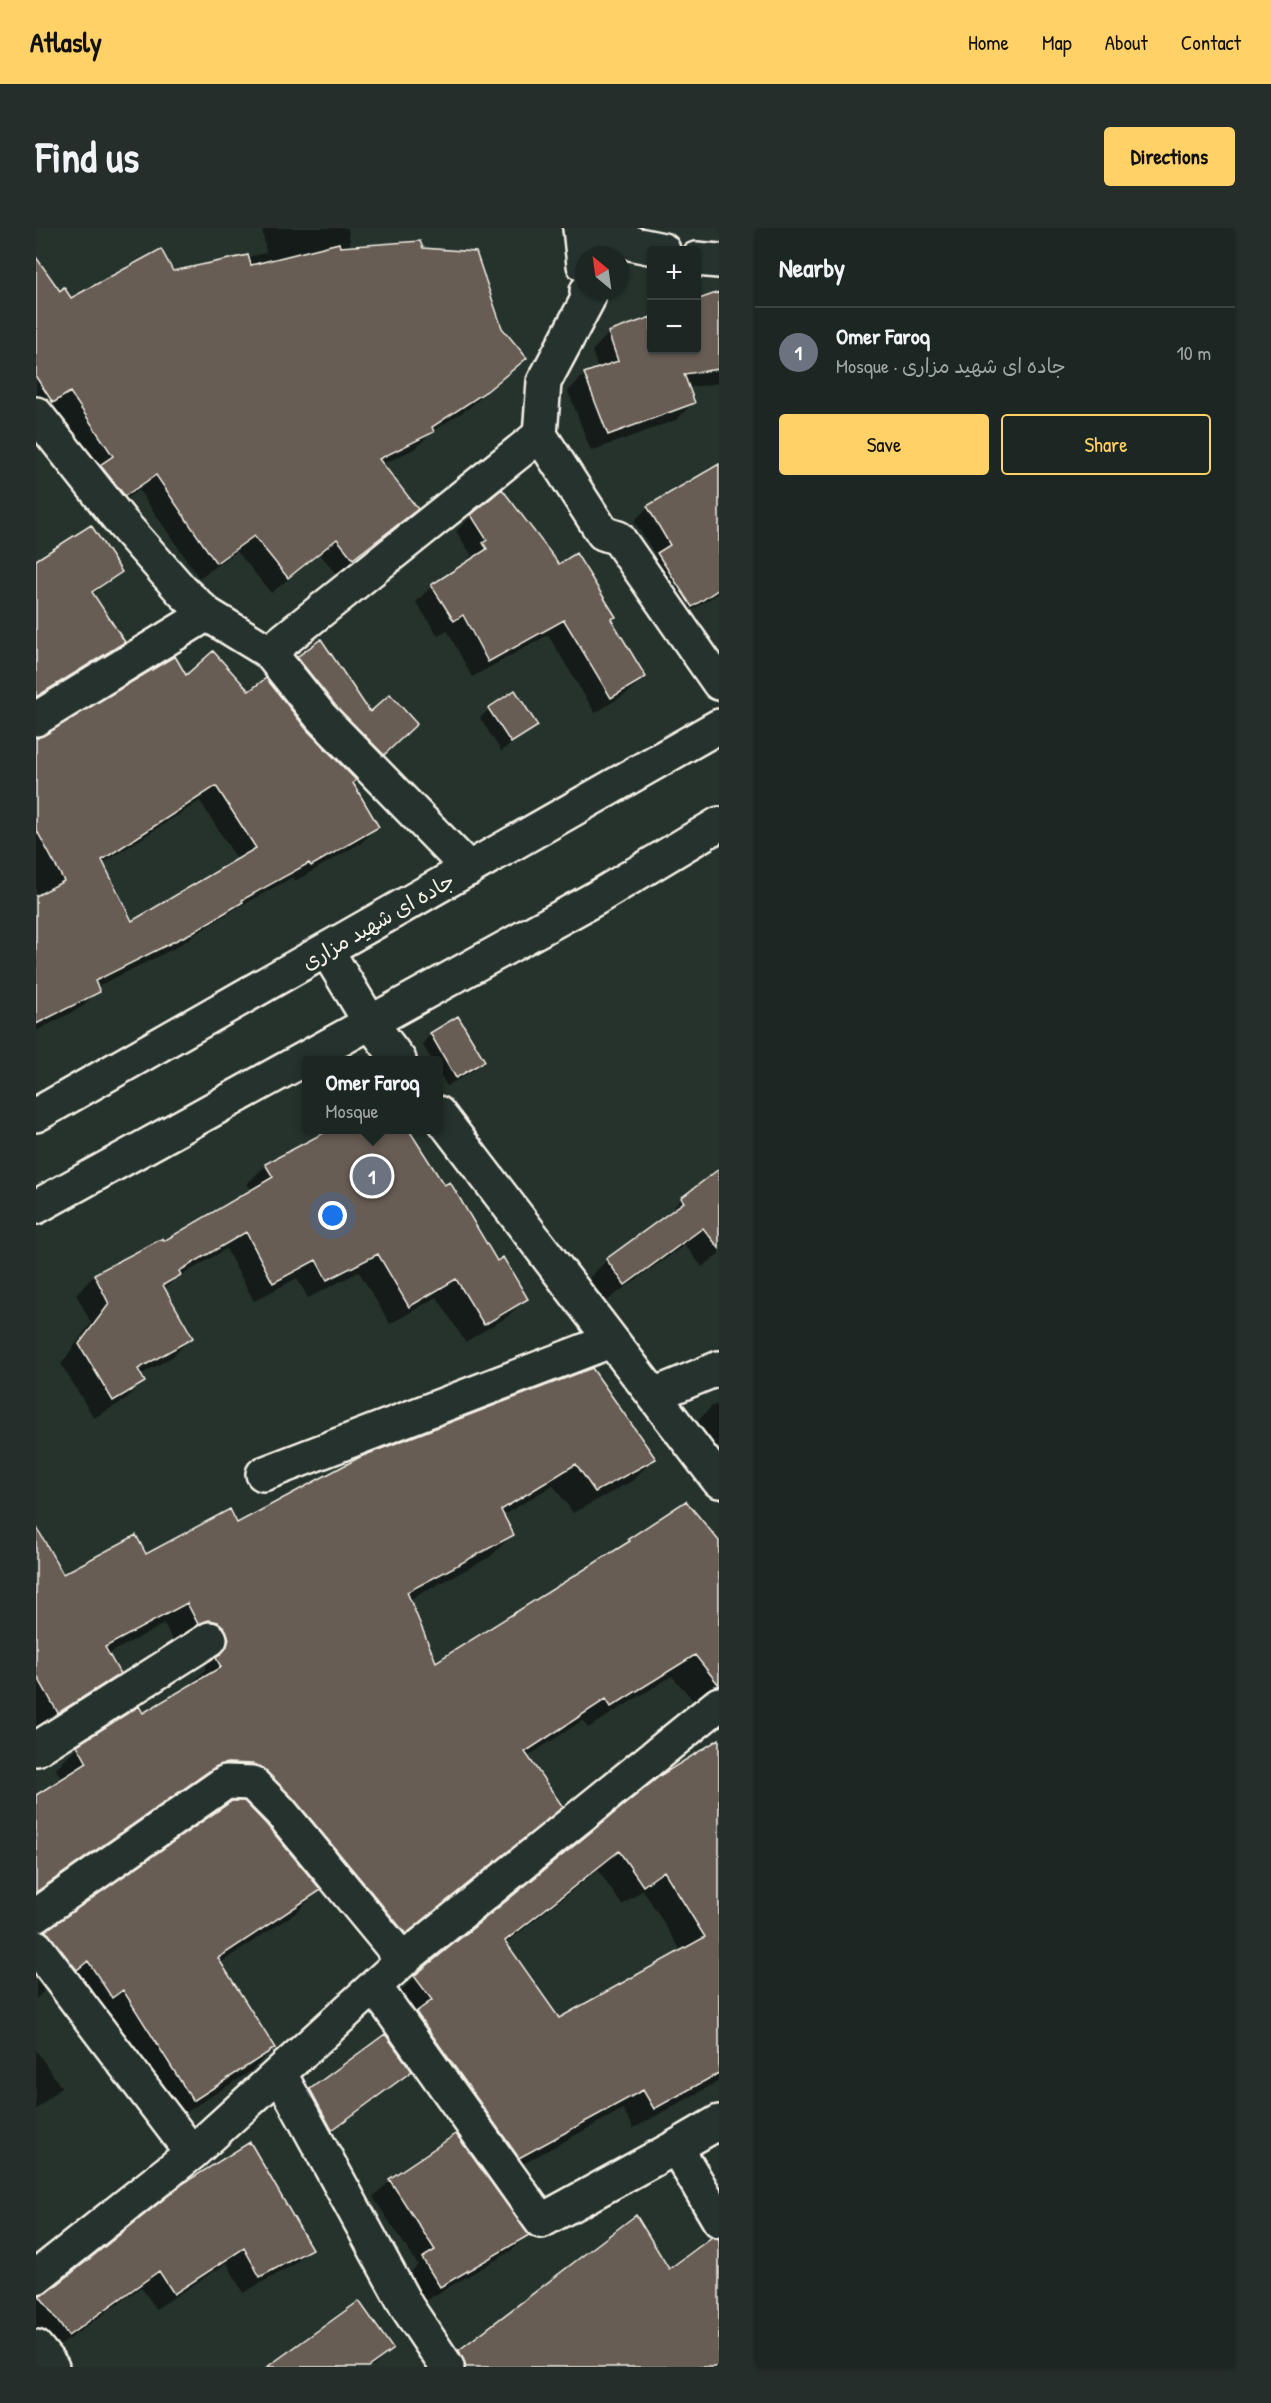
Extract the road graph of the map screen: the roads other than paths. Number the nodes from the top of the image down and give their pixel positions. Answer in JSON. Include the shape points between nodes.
{"nodes":[{"id":1,"x":580,"y":228,"type":"edge"},
{"id":2,"x":600,"y":228,"type":"edge"},
{"id":3,"x":582,"y":246,"type":"edge"},
{"id":4,"x":647,"y":247,"type":"edge"},
{"id":5,"x":701,"y":259,"type":"edge"},
{"id":6,"x":719,"y":261,"type":"edge"},
{"id":7,"x":587,"y":300,"type":"edge"},
{"id":8,"x":36,"y":414,"type":"edge"},
{"id":9,"x":540,"y":435,"type":"junction"},
{"id":10,"x":207,"y":614,"type":"junction"},
{"id":11,"x":269,"y":652,"type":"junction"},
{"id":12,"x":719,"y":683,"type":"edge"},
{"id":13,"x":36,"y":718,"type":"edge"},
{"id":14,"x":719,"y":726,"type":"edge"},
{"id":15,"x":719,"y":824,"type":"edge"},
{"id":16,"x":469,"y":869,"type":"junction"},
{"id":17,"x":327,"y":951,"type":"junction"},
{"id":18,"x":370,"y":1022,"type":"junction"},
{"id":19,"x":309,"y":1056,"type":"edge"},
{"id":20,"x":396,"y":1056,"type":"edge"},
{"id":21,"x":302,"y":1060,"type":"edge"},
{"id":22,"x":36,"y":1115,"type":"edge"},
{"id":23,"x":443,"y":1120,"type":"edge"},
{"id":24,"x":36,"y":1208,"type":"edge"},
{"id":25,"x":610,"y":1341,"type":"junction"},
{"id":26,"x":719,"y":1368,"type":"edge"},
{"id":27,"x":654,"y":1395,"type":"junction"},
{"id":28,"x":263,"y":1474,"type":"dead end"},
{"id":29,"x":719,"y":1481,"type":"edge"},
{"id":30,"x":210,"y":1639,"type":"dead end"},
{"id":31,"x":719,"y":1704,"type":"edge"},
{"id":32,"x":36,"y":1749,"type":"edge"},
{"id":33,"x":36,"y":1915,"type":"edge"},
{"id":34,"x":36,"y":1947,"type":"edge"},
{"id":35,"x":403,"y":1960,"type":"junction"},
{"id":36,"x":375,"y":1988,"type":"junction"},
{"id":37,"x":280,"y":2074,"type":"junction"},
{"id":38,"x":719,"y":2122,"type":"edge"},
{"id":39,"x":676,"y":2147,"type":"junction"},
{"id":40,"x":192,"y":2154,"type":"junction"},
{"id":41,"x":719,"y":2220,"type":"edge"},
{"id":42,"x":36,"y":2277,"type":"edge"},
{"id":43,"x":36,"y":2347,"type":"edge"},
{"id":44,"x":52,"y":2367,"type":"edge"},
{"id":45,"x":447,"y":2367,"type":"edge"}],
"edges":[{"from":1,"to":3,"type":"street"},
{"from":2,"to":4,"type":"street"},
{"from":5,"to":6,"type":"street"},
{"from":7,"to":9,"type":"street","via":[[544,382]]},
{"from":8,"to":10,"type":"street","via":[[123,524]]},
{"from":9,"to":11,"type":"street"},
{"from":9,"to":12,"type":"street","via":[[603,533],[618,538]]},
{"from":10,"to":11,"type":"street"},
{"from":10,"to":13,"type":"street"},
{"from":11,"to":16,"type":"street","via":[[321,717]]},
{"from":14,"to":16,"type":"street","name":"جاده ای شهید مزاری"},
{"from":15,"to":18,"type":"street","via":[[596,898]]},
{"from":16,"to":17,"type":"street","name":"جاده ای شهید مزاری"},
{"from":17,"to":18,"type":"street"},
{"from":17,"to":22,"type":"street","name":"جاده ای شهید مزاری"},
{"from":18,"to":19,"type":"street"},
{"from":18,"to":20,"type":"street"},
{"from":21,"to":24,"type":"street"},
{"from":23,"to":25,"type":"street"},
{"from":25,"to":27,"type":"street"},
{"from":25,"to":28,"type":"street"},
{"from":26,"to":27,"type":"street"},
{"from":27,"to":29,"type":"street"},
{"from":30,"to":32,"type":"street"},
{"from":31,"to":35,"type":"street"},
{"from":33,"to":35,"type":"street","via":[[226,1782],[252,1783],[280,1811]]},
{"from":34,"to":40,"type":"street"},
{"from":35,"to":36,"type":"street"},
{"from":36,"to":37,"type":"street"},
{"from":36,"to":39,"type":"street","via":[[541,2222]]},
{"from":37,"to":40,"type":"street"},
{"from":37,"to":45,"type":"street","via":[[407,2307]]},
{"from":38,"to":39,"type":"street"},
{"from":39,"to":41,"type":"street"},
{"from":40,"to":42,"type":"street"},
{"from":43,"to":44,"type":"street"}]}
